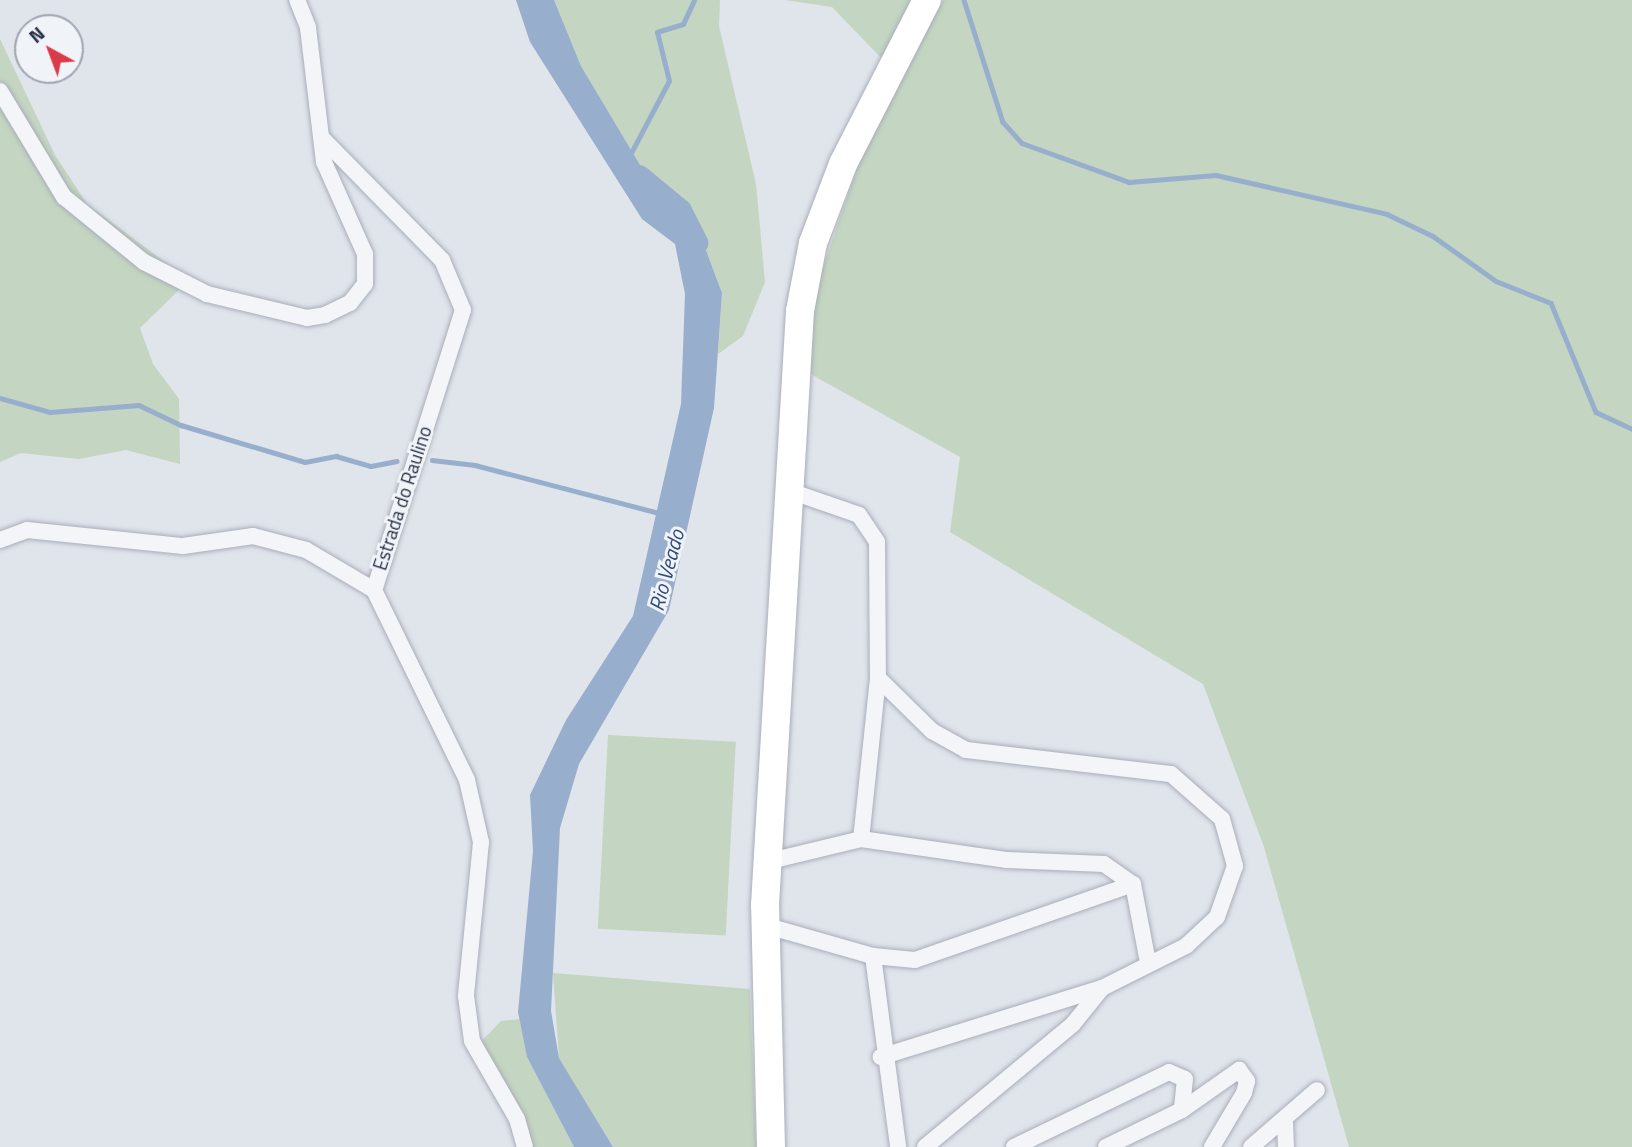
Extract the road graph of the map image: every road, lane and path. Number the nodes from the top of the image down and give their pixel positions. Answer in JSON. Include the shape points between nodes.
{"nodes":[{"id":1,"x":297,"y":0,"type":"edge"},
{"id":2,"x":927,"y":0,"type":"edge"},
{"id":3,"x":0,"y":91,"type":"edge"},
{"id":4,"x":322,"y":138,"type":"junction"},
{"id":5,"x":787,"y":490,"type":"junction"},
{"id":6,"x":0,"y":540,"type":"edge"},
{"id":7,"x":374,"y":590,"type":"junction"},
{"id":8,"x":878,"y":678,"type":"junction"},
{"id":9,"x":861,"y":839,"type":"junction"},
{"id":10,"x":766,"y":862,"type":"junction"},
{"id":11,"x":1133,"y":884,"type":"junction"},
{"id":12,"x":764,"y":925,"type":"junction"},
{"id":13,"x":873,"y":956,"type":"junction"},
{"id":14,"x":1148,"y":962,"type":"junction"},
{"id":15,"x":1102,"y":988,"type":"junction"},
{"id":16,"x":881,"y":1056,"type":"junction"},
{"id":17,"x":1317,"y":1090,"type":"dead end"},
{"id":18,"x":1182,"y":1110,"type":"junction"},
{"id":19,"x":1285,"y":1121,"type":"junction"},
{"id":20,"x":525,"y":1147,"type":"edge"},
{"id":21,"x":771,"y":1147,"type":"edge"},
{"id":22,"x":898,"y":1147,"type":"edge"},
{"id":23,"x":925,"y":1147,"type":"edge"},
{"id":24,"x":1014,"y":1147,"type":"edge"},
{"id":25,"x":1106,"y":1147,"type":"edge"},
{"id":26,"x":1212,"y":1147,"type":"edge"},
{"id":27,"x":1251,"y":1147,"type":"edge"},
{"id":28,"x":1286,"y":1147,"type":"edge"}],
"edges":[{"from":1,"to":4,"type":"street","via":[[308,27]]},
{"from":2,"to":5,"type":"highway","via":[[843,164],[813,243],[791,384]]},
{"from":3,"to":4,"type":"street","via":[[64,197],[144,262],[207,294],[307,318],[350,303],[365,284],[365,254],[324,162]]},
{"from":4,"to":7,"type":"street","name":"Estrada do Raulino","via":[[442,260],[463,310]]},
{"from":5,"to":8,"type":"street","via":[[837,503],[871,525],[881,570]]},
{"from":5,"to":10,"type":"highway"},
{"from":6,"to":7,"type":"street","via":[[27,530],[158,545],[253,536],[306,551]]},
{"from":7,"to":20,"type":"street","name":"Estrada do Raulino","via":[[467,780],[481,842],[466,996],[472,1041],[517,1119]]},
{"from":8,"to":9,"type":"street"},
{"from":8,"to":14,"type":"street","via":[[932,731],[966,750],[1171,774],[1222,819],[1235,866],[1217,917],[1186,946]]},
{"from":9,"to":10,"type":"street"},
{"from":9,"to":11,"type":"street","via":[[1007,860],[1104,864]]},
{"from":10,"to":12,"type":"highway"},
{"from":11,"to":13,"type":"street","via":[[940,956]]},
{"from":11,"to":14,"type":"street"},
{"from":12,"to":13,"type":"street"},
{"from":12,"to":21,"type":"highway"},
{"from":13,"to":16,"type":"street"},
{"from":14,"to":15,"type":"street"},
{"from":15,"to":16,"type":"street"},
{"from":15,"to":23,"type":"street","via":[[1073,1024]]},
{"from":16,"to":22,"type":"street"},
{"from":17,"to":19,"type":"street"},
{"from":18,"to":24,"type":"street","via":[[1185,1079],[1169,1072]]},
{"from":18,"to":25,"type":"street"},
{"from":18,"to":26,"type":"street","via":[[1244,1073],[1244,1093]]},
{"from":19,"to":27,"type":"street"},
{"from":19,"to":28,"type":"street"}]}
